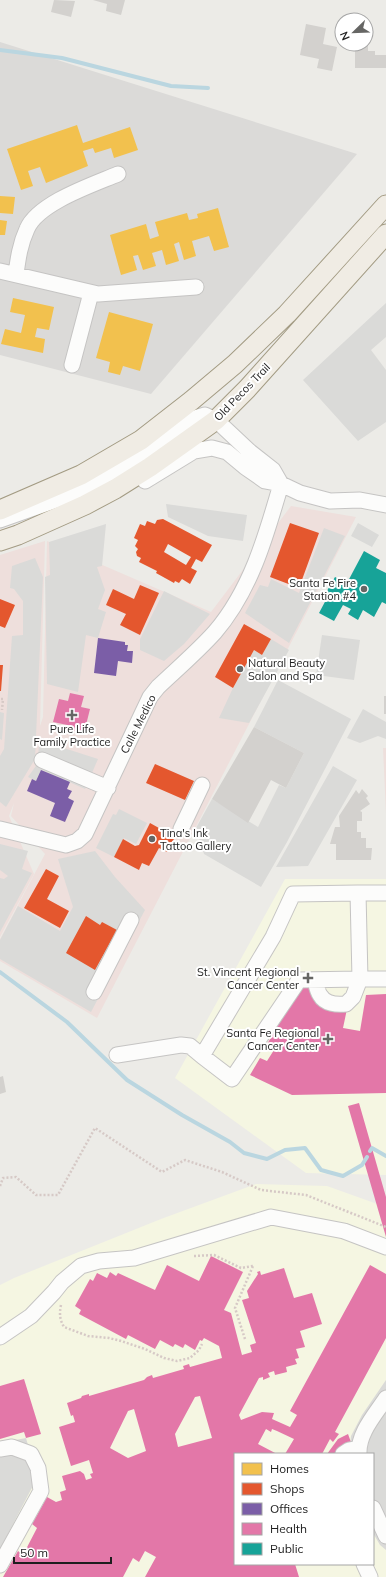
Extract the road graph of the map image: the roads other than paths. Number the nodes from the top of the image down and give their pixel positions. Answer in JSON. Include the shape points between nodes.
{"nodes":[{"id":1,"x":118,"y":174,"type":"dead end"},
{"id":2,"x":386,"y":205,"type":"edge"},
{"id":3,"x":386,"y":234,"type":"edge"},
{"id":4,"x":0,"y":270,"type":"edge"},
{"id":5,"x":16,"y":274,"type":"junction"},
{"id":6,"x":196,"y":287,"type":"dead end"},
{"id":7,"x":91,"y":293,"type":"junction"},
{"id":8,"x":72,"y":365,"type":"dead end"},
{"id":9,"x":216,"y":420,"type":"junction"},
{"id":10,"x":281,"y":484,"type":"junction"},
{"id":11,"x":386,"y":505,"type":"edge"},
{"id":12,"x":0,"y":510,"type":"edge"},
{"id":13,"x":0,"y":520,"type":"edge"},
{"id":14,"x":18,"y":535,"type":"junction"},
{"id":15,"x":0,"y":541,"type":"edge"},
{"id":16,"x":42,"y":760,"type":"dead end"},
{"id":17,"x":202,"y":785,"type":"dead end"},
{"id":18,"x":108,"y":788,"type":"junction"},
{"id":19,"x":0,"y":829,"type":"edge"},
{"id":20,"x":181,"y":829,"type":"dead end"},
{"id":21,"x":358,"y":893,"type":"junction"},
{"id":22,"x":386,"y":893,"type":"edge"},
{"id":23,"x":131,"y":920,"type":"dead end"},
{"id":24,"x":360,"y":979,"type":"junction"},
{"id":25,"x":386,"y":979,"type":"edge"},
{"id":26,"x":315,"y":980,"type":"junction"},
{"id":27,"x":94,"y":992,"type":"dead end"},
{"id":28,"x":117,"y":1055,"type":"dead end"},
{"id":29,"x":202,"y":1056,"type":"junction"},
{"id":30,"x":386,"y":1247,"type":"edge"},
{"id":31,"x":0,"y":1338,"type":"edge"},
{"id":32,"x":386,"y":1398,"type":"edge"},
{"id":33,"x":0,"y":1449,"type":"edge"},
{"id":34,"x":359,"y":1451,"type":"edge"},
{"id":35,"x":344,"y":1453,"type":"edge"},
{"id":36,"x":374,"y":1510,"type":"edge"},
{"id":37,"x":386,"y":1536,"type":"edge"},
{"id":38,"x":0,"y":1565,"type":"edge"},
{"id":39,"x":364,"y":1565,"type":"edge"},
{"id":40,"x":370,"y":1577,"type":"edge"}],
"edges":[{"from":1,"to":5,"type":"street","via":[[50,204],[37,214],[27,228],[20,247]]},
{"from":2,"to":12,"type":"main road","via":[[287,314],[235,364],[191,401],[141,440],[81,475]]},
{"from":3,"to":9,"type":"main road","name":"Old Pecos Trail"},
{"from":4,"to":5,"type":"street"},
{"from":5,"to":7,"type":"street"},
{"from":6,"to":7,"type":"street"},
{"from":7,"to":8,"type":"street"},
{"from":9,"to":10,"type":"street","via":[[273,470]]},
{"from":9,"to":13,"type":"street","via":[[205,415],[195,418],[154,447],[76,493]]},
{"from":9,"to":14,"type":"main road","name":"Old Pecos Trail","via":[[115,489]]},
{"from":10,"to":11,"type":"street","via":[[300,493],[330,501],[360,500]]},
{"from":10,"to":14,"type":"street","via":[[265,481],[227,452],[212,448],[202,449],[186,455],[130,491],[89,513]]},
{"from":10,"to":18,"type":"street","name":"Calle Medico","via":[[266,535],[244,589],[215,632],[150,697]]},
{"from":14,"to":15,"type":"main road","name":"Old Pecos Trail"},
{"from":16,"to":18,"type":"street"},
{"from":17,"to":20,"type":"street"},
{"from":18,"to":19,"type":"street","name":"Calle Medico","via":[[85,834],[73,843],[60,844]]},
{"from":21,"to":22,"type":"street"},
{"from":21,"to":24,"type":"street"},
{"from":21,"to":29,"type":"street","via":[[293,894],[273,937]]},
{"from":23,"to":27,"type":"street"},
{"from":24,"to":25,"type":"street"},
{"from":24,"to":26,"type":"street"},
{"from":24,"to":26,"type":"street","via":[[353,997],[346,1004],[338,1005],[320,996]]},
{"from":26,"to":29,"type":"street","via":[[298,980],[232,1079]]},
{"from":28,"to":29,"type":"street","via":[[181,1045],[190,1046]]},
{"from":30,"to":31,"type":"street","via":[[344,1231],[272,1217],[134,1258],[99,1261],[81,1266],[62,1282],[31,1316]]},
{"from":32,"to":34,"type":"street","via":[[367,1426]]},
{"from":33,"to":38,"type":"street","via":[[12,1447],[31,1454],[38,1468],[41,1491]]},
{"from":34,"to":35,"type":"street","via":[[349,1450]]},
{"from":36,"to":37,"type":"street"},
{"from":39,"to":40,"type":"street"}]}
